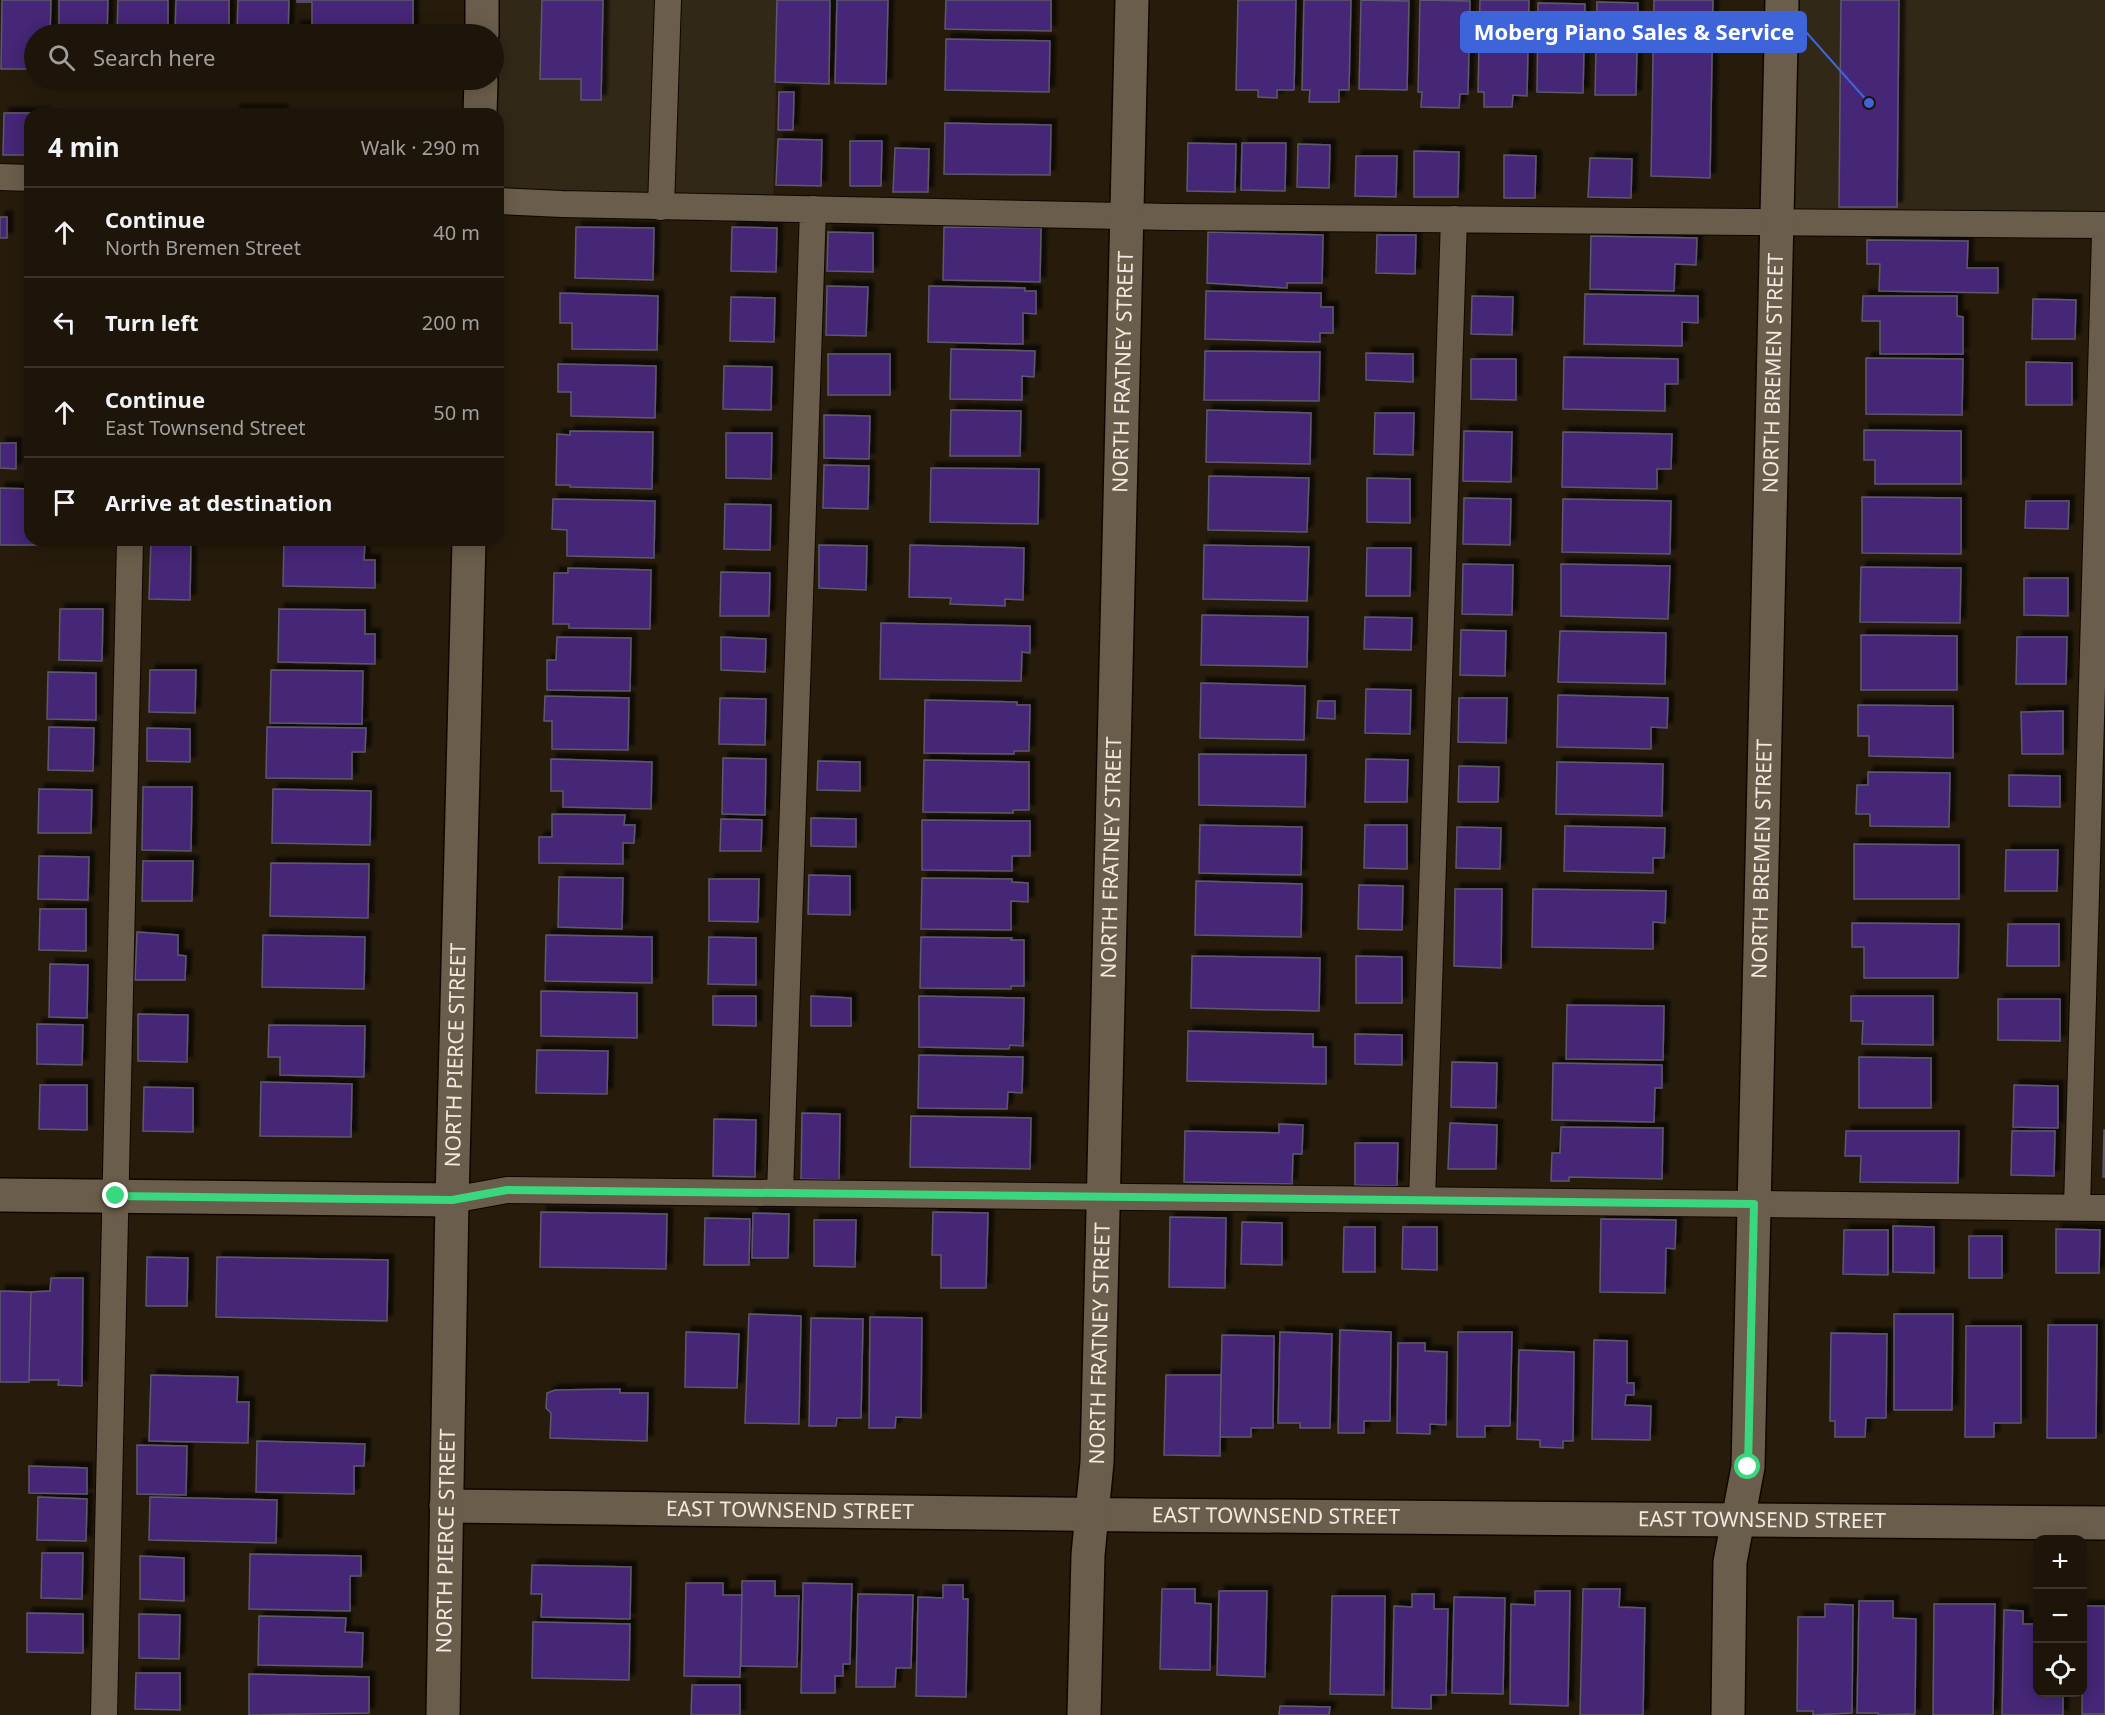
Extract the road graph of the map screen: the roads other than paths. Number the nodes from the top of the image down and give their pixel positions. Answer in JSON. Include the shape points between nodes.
{"nodes":[{"id":1,"x":483,"y":0,"type":"edge"},
{"id":2,"x":668,"y":0,"type":"edge"},
{"id":3,"x":1132,"y":0,"type":"edge"},
{"id":4,"x":1782,"y":0,"type":"edge"},
{"id":5,"x":482,"y":24,"type":"edge"},
{"id":6,"x":481,"y":90,"type":"edge"},
{"id":7,"x":480,"y":108,"type":"edge"},
{"id":8,"x":0,"y":177,"type":"edge"},
{"id":9,"x":24,"y":178,"type":"edge"},
{"id":10,"x":504,"y":201,"type":"edge"},
{"id":11,"x":661,"y":207,"type":"junction"},
{"id":12,"x":813,"y":209,"type":"junction"},
{"id":13,"x":1127,"y":216,"type":"junction"},
{"id":14,"x":1454,"y":219,"type":"junction"},
{"id":15,"x":1776,"y":221,"type":"junction"},
{"id":16,"x":2105,"y":225,"type":"edge"},
{"id":17,"x":2105,"y":234,"type":"edge"},
{"id":18,"x":130,"y":546,"type":"edge"},
{"id":19,"x":469,"y":546,"type":"edge"},
{"id":20,"x":780,"y":1193,"type":"junction"},
{"id":21,"x":0,"y":1195,"type":"edge"},
{"id":22,"x":116,"y":1196,"type":"junction"},
{"id":23,"x":1104,"y":1197,"type":"junction"},
{"id":24,"x":452,"y":1200,"type":"junction"},
{"id":25,"x":1422,"y":1200,"type":"junction"},
{"id":26,"x":1754,"y":1204,"type":"junction"},
{"id":27,"x":2077,"y":1207,"type":"junction"},
{"id":28,"x":2105,"y":1208,"type":"edge"},
{"id":29,"x":446,"y":1506,"type":"junction"},
{"id":30,"x":1092,"y":1515,"type":"junction"},
{"id":31,"x":1738,"y":1521,"type":"junction"},
{"id":32,"x":2105,"y":1523,"type":"edge"},
{"id":33,"x":104,"y":1715,"type":"edge"},
{"id":34,"x":443,"y":1715,"type":"edge"},
{"id":35,"x":1084,"y":1715,"type":"edge"},
{"id":36,"x":1728,"y":1715,"type":"edge"}],
"edges":[{"from":1,"to":5,"type":"street"},
{"from":2,"to":11,"type":"lane"},
{"from":3,"to":13,"type":"street","name":"NORTH FRATNEY STREET"},
{"from":4,"to":15,"type":"street","name":"NORTH BREMEN STREET"},
{"from":6,"to":7,"type":"street"},
{"from":8,"to":9,"type":"lane"},
{"from":10,"to":11,"type":"lane"},
{"from":11,"to":12,"type":"lane"},
{"from":12,"to":13,"type":"lane"},
{"from":12,"to":20,"type":"lane"},
{"from":13,"to":14,"type":"lane"},
{"from":13,"to":23,"type":"street","name":"NORTH FRATNEY STREET"},
{"from":14,"to":15,"type":"lane"},
{"from":14,"to":25,"type":"lane"},
{"from":15,"to":16,"type":"lane"},
{"from":15,"to":26,"type":"street","name":"NORTH BREMEN STREET"},
{"from":17,"to":27,"type":"lane"},
{"from":18,"to":22,"type":"lane"},
{"from":19,"to":24,"type":"street","name":"NORTH PIERCE STREET"},
{"from":20,"to":23,"type":"lane"},
{"from":20,"to":24,"type":"lane","via":[[507,1190]]},
{"from":21,"to":22,"type":"street"},
{"from":22,"to":24,"type":"street"},
{"from":22,"to":33,"type":"lane"},
{"from":23,"to":25,"type":"lane"},
{"from":23,"to":30,"type":"street","name":"NORTH FRATNEY STREET","via":[[1098,1462]]},
{"from":24,"to":29,"type":"street","name":"NORTH PIERCE STREET"},
{"from":25,"to":26,"type":"lane"},
{"from":26,"to":27,"type":"lane"},
{"from":26,"to":31,"type":"street","name":"NORTH BREMEN STREET","via":[[1748,1467]]},
{"from":27,"to":28,"type":"lane"},
{"from":29,"to":30,"type":"street","name":"EAST TOWNSEND STREET"},
{"from":29,"to":34,"type":"street","name":"NORTH PIERCE STREET"},
{"from":30,"to":31,"type":"street","name":"EAST TOWNSEND STREET"},
{"from":30,"to":35,"type":"street","name":"NORTH FRATNEY STREET"},
{"from":31,"to":32,"type":"street","name":"EAST TOWNSEND STREET"},
{"from":31,"to":36,"type":"street","name":"NORTH BREMEN STREET","via":[[1730,1562]]}]}
